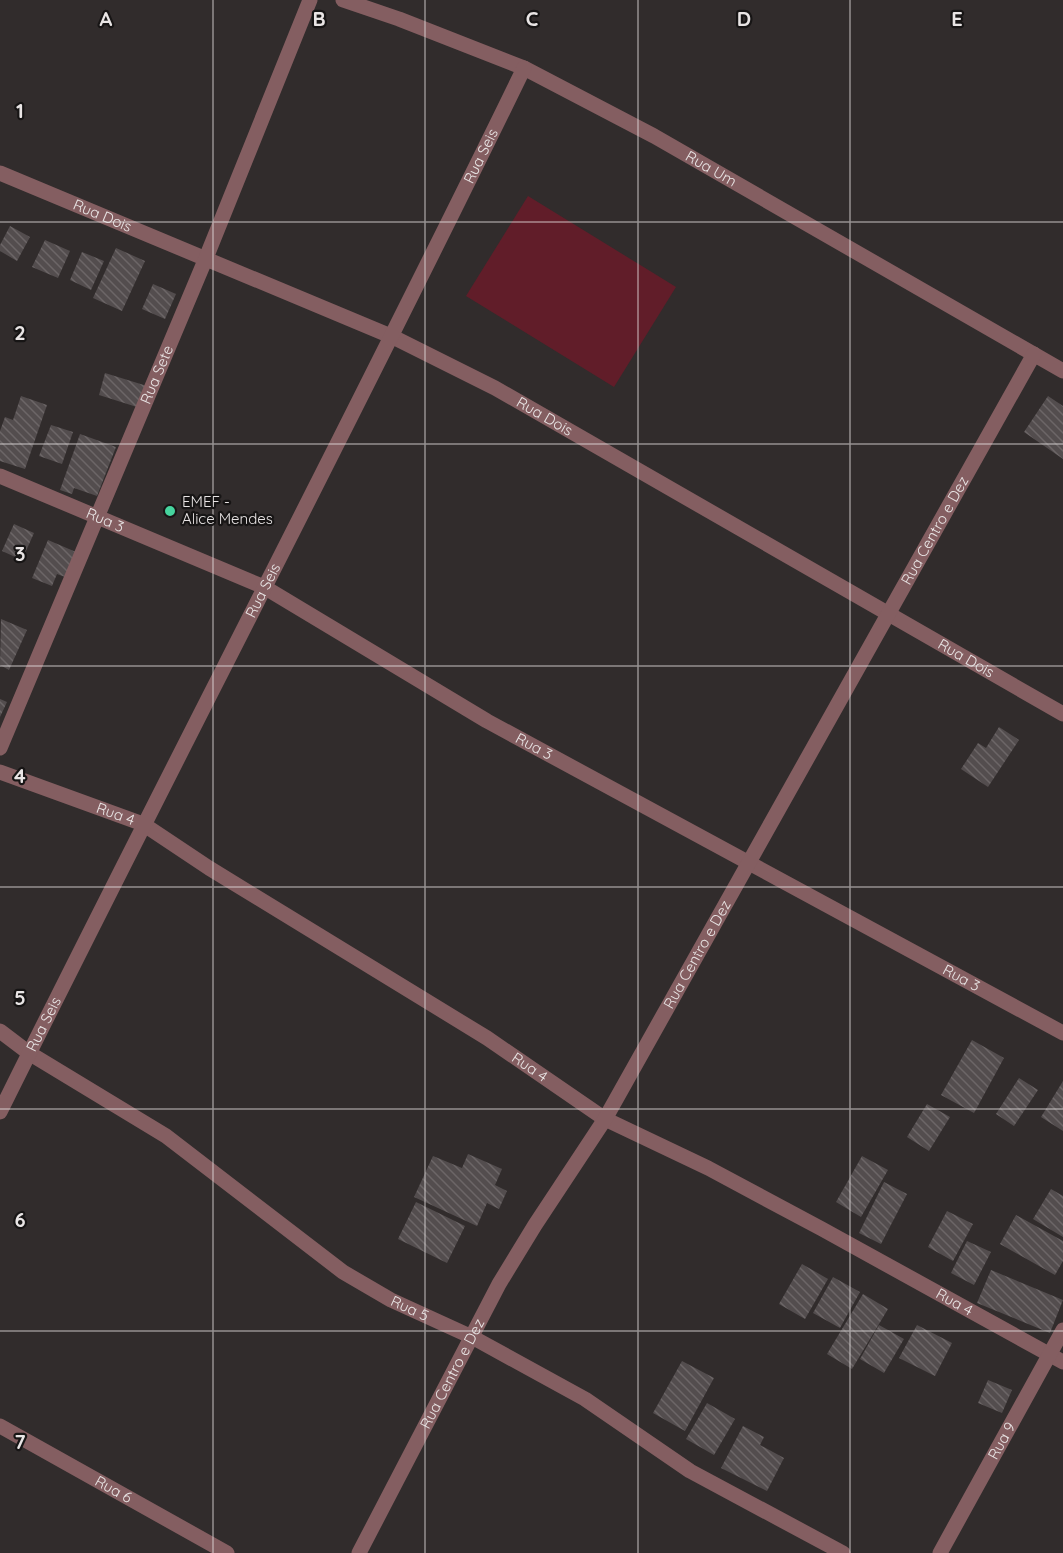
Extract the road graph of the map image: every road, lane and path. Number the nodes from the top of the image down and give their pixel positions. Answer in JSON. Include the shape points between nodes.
{"nodes":[{"id":1,"x":310,"y":0,"type":"edge"},
{"id":2,"x":343,"y":0,"type":"edge"},
{"id":3,"x":524,"y":68,"type":"junction"},
{"id":4,"x":0,"y":173,"type":"edge"},
{"id":5,"x":206,"y":258,"type":"junction"},
{"id":6,"x":393,"y":337,"type":"junction"},
{"id":7,"x":1034,"y":354,"type":"junction"},
{"id":8,"x":1063,"y":371,"type":"edge"},
{"id":9,"x":0,"y":476,"type":"edge"},
{"id":10,"x":98,"y":516,"type":"junction"},
{"id":11,"x":264,"y":587,"type":"junction"},
{"id":12,"x":886,"y":615,"type":"junction"},
{"id":13,"x":1063,"y":714,"type":"edge"},
{"id":14,"x":0,"y":748,"type":"edge"},
{"id":15,"x":0,"y":772,"type":"edge"},
{"id":16,"x":143,"y":824,"type":"junction"},
{"id":17,"x":749,"y":864,"type":"junction"},
{"id":18,"x":0,"y":1031,"type":"edge"},
{"id":19,"x":1063,"y":1033,"type":"edge"},
{"id":20,"x":29,"y":1053,"type":"junction"},
{"id":21,"x":0,"y":1112,"type":"edge"},
{"id":22,"x":605,"y":1119,"type":"junction"},
{"id":23,"x":1063,"y":1330,"type":"edge"},
{"id":24,"x":472,"y":1337,"type":"junction"},
{"id":25,"x":1056,"y":1358,"type":"edge"},
{"id":26,"x":0,"y":1426,"type":"edge"},
{"id":27,"x":227,"y":1553,"type":"edge"},
{"id":28,"x":359,"y":1553,"type":"edge"},
{"id":29,"x":843,"y":1553,"type":"edge"},
{"id":30,"x":940,"y":1553,"type":"edge"}],
"edges":[{"from":1,"to":5,"type":"street","name":"Rua Sete"},
{"from":2,"to":3,"type":"street","name":"Rua Um"},
{"from":3,"to":6,"type":"street","name":"Rua Seis"},
{"from":3,"to":7,"type":"street","name":"Rua Um","via":[[654,136]]},
{"from":4,"to":5,"type":"street","name":"Rua Dois"},
{"from":5,"to":6,"type":"street","name":"Rua Dois"},
{"from":5,"to":10,"type":"street","name":"Rua Sete"},
{"from":6,"to":11,"type":"street","name":"Rua Seis"},
{"from":6,"to":12,"type":"street","name":"Rua Dois","via":[[495,388]]},
{"from":7,"to":8,"type":"street","name":"Rua Um"},
{"from":7,"to":12,"type":"street","name":"Rua Centro e Dez"},
{"from":9,"to":10,"type":"street","name":"Rua 3"},
{"from":10,"to":11,"type":"street","name":"Rua 3"},
{"from":10,"to":14,"type":"street","name":"Rua Sete"},
{"from":11,"to":16,"type":"street","name":"Rua Seis"},
{"from":11,"to":17,"type":"street","name":"Rua 3","via":[[487,722]]},
{"from":12,"to":13,"type":"street","name":"Rua Dois"},
{"from":12,"to":17,"type":"street","name":"Rua Centro e Dez"},
{"from":15,"to":16,"type":"street","name":"Rua 4"},
{"from":16,"to":20,"type":"street","name":"Rua Seis"},
{"from":16,"to":22,"type":"street","name":"Rua 4","via":[[487,1038]]},
{"from":17,"to":19,"type":"street","name":"Rua 3"},
{"from":17,"to":22,"type":"street","name":"Rua Centro e Dez"},
{"from":18,"to":20,"type":"street","name":"Rua 5"},
{"from":20,"to":21,"type":"street","name":"Rua Seis"},
{"from":20,"to":24,"type":"street","name":"Rua 5","via":[[166,1136],[343,1272],[391,1300]]},
{"from":22,"to":24,"type":"street","name":"Rua Centro e Dez","via":[[535,1225]]},
{"from":22,"to":25,"type":"street","name":"Rua 4","via":[[708,1168]]},
{"from":23,"to":25,"type":"street","name":"Rua 9"},
{"from":24,"to":28,"type":"street","name":"Rua Centro e Dez"},
{"from":24,"to":29,"type":"street","name":"Rua 5","via":[[585,1400],[690,1471]]},
{"from":25,"to":30,"type":"street","name":"Rua 9"},
{"from":26,"to":27,"type":"street","name":"Rua 6"}]}
